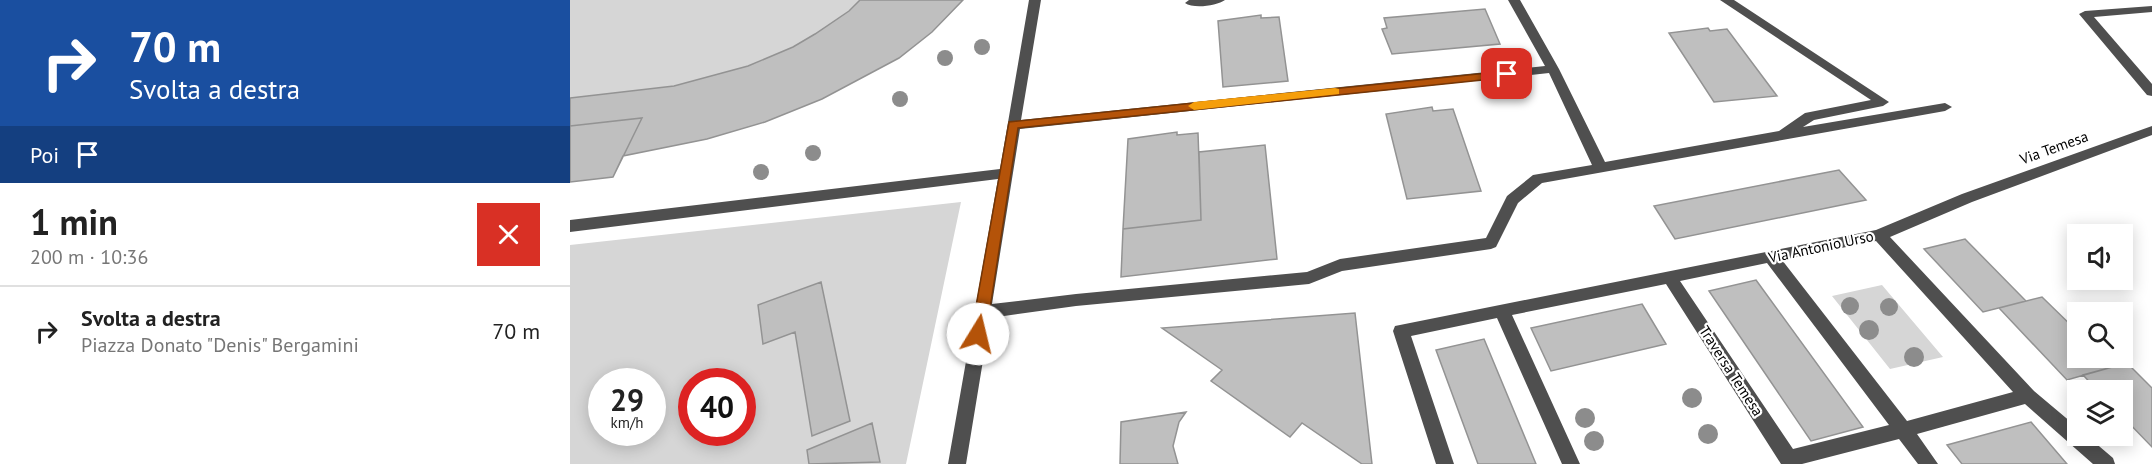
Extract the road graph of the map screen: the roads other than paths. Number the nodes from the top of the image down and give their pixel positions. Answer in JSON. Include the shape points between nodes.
{"nodes":[{"id":1,"x":1035,"y":0,"type":"edge"},
{"id":2,"x":1220,"y":0,"type":"edge"},
{"id":3,"x":1514,"y":0,"type":"edge"},
{"id":4,"x":1726,"y":0,"type":"edge"},
{"id":5,"x":1191,"y":3,"type":"dead end"},
{"id":6,"x":2152,"y":9,"type":"edge"},
{"id":7,"x":1552,"y":69,"type":"junction"},
{"id":8,"x":2152,"y":92,"type":"edge"},
{"id":9,"x":1945,"y":107,"type":"dead end"},
{"id":10,"x":1013,"y":125,"type":"junction"},
{"id":11,"x":2152,"y":130,"type":"edge"},
{"id":12,"x":1783,"y":135,"type":"junction"},
{"id":13,"x":1601,"y":168,"type":"junction"},
{"id":14,"x":1004,"y":173,"type":"junction"},
{"id":15,"x":1967,"y":198,"type":"joint"},
{"id":16,"x":570,"y":226,"type":"edge"},
{"id":17,"x":1880,"y":235,"type":"junction"},
{"id":18,"x":1772,"y":258,"type":"junction"},
{"id":19,"x":1670,"y":278,"type":"junction"},
{"id":20,"x":1502,"y":311,"type":"junction"},
{"id":21,"x":982,"y":312,"type":"junction"},
{"id":22,"x":2028,"y":396,"type":"junction"},
{"id":23,"x":1903,"y":430,"type":"junction"},
{"id":24,"x":1790,"y":461,"type":"edge"},
{"id":25,"x":957,"y":464,"type":"edge"},
{"id":26,"x":1445,"y":464,"type":"edge"},
{"id":27,"x":1571,"y":464,"type":"edge"},
{"id":28,"x":1929,"y":464,"type":"edge"},
{"id":29,"x":2106,"y":464,"type":"edge"}],
"edges":[{"from":1,"to":10,"type":"street"},
{"from":2,"to":5,"type":"street"},
{"from":3,"to":7,"type":"street"},
{"from":4,"to":12,"type":"street","via":[[1883,102],[1810,116]]},
{"from":6,"to":8,"type":"street","via":[[2085,14]]},
{"from":7,"to":10,"type":"street"},
{"from":7,"to":13,"type":"street"},
{"from":9,"to":12,"type":"street"},
{"from":10,"to":14,"type":"street"},
{"from":11,"to":15,"type":"street","name":"Via Temesa"},
{"from":12,"to":13,"type":"street"},
{"from":13,"to":21,"type":"street","via":[[1538,179],[1512,200],[1491,243],[1340,265],[1309,279]]},
{"from":14,"to":16,"type":"street"},
{"from":14,"to":21,"type":"street"},
{"from":15,"to":17,"type":"street","name":"Via Antonio Urso"},
{"from":17,"to":18,"type":"street","name":"Via Antonio Urso"},
{"from":17,"to":22,"type":"street"},
{"from":18,"to":19,"type":"street","name":"Via Antonio Urso"},
{"from":18,"to":23,"type":"street"},
{"from":19,"to":20,"type":"street","name":"Via Antonio Urso"},
{"from":19,"to":24,"type":"street","name":"Traversa Temesa"},
{"from":20,"to":26,"type":"street","name":"Via Antonio Urso","via":[[1401,331]]},
{"from":20,"to":27,"type":"street"},
{"from":21,"to":25,"type":"street"},
{"from":22,"to":23,"type":"street"},
{"from":22,"to":29,"type":"street"},
{"from":23,"to":24,"type":"street"},
{"from":23,"to":28,"type":"street"}]}
